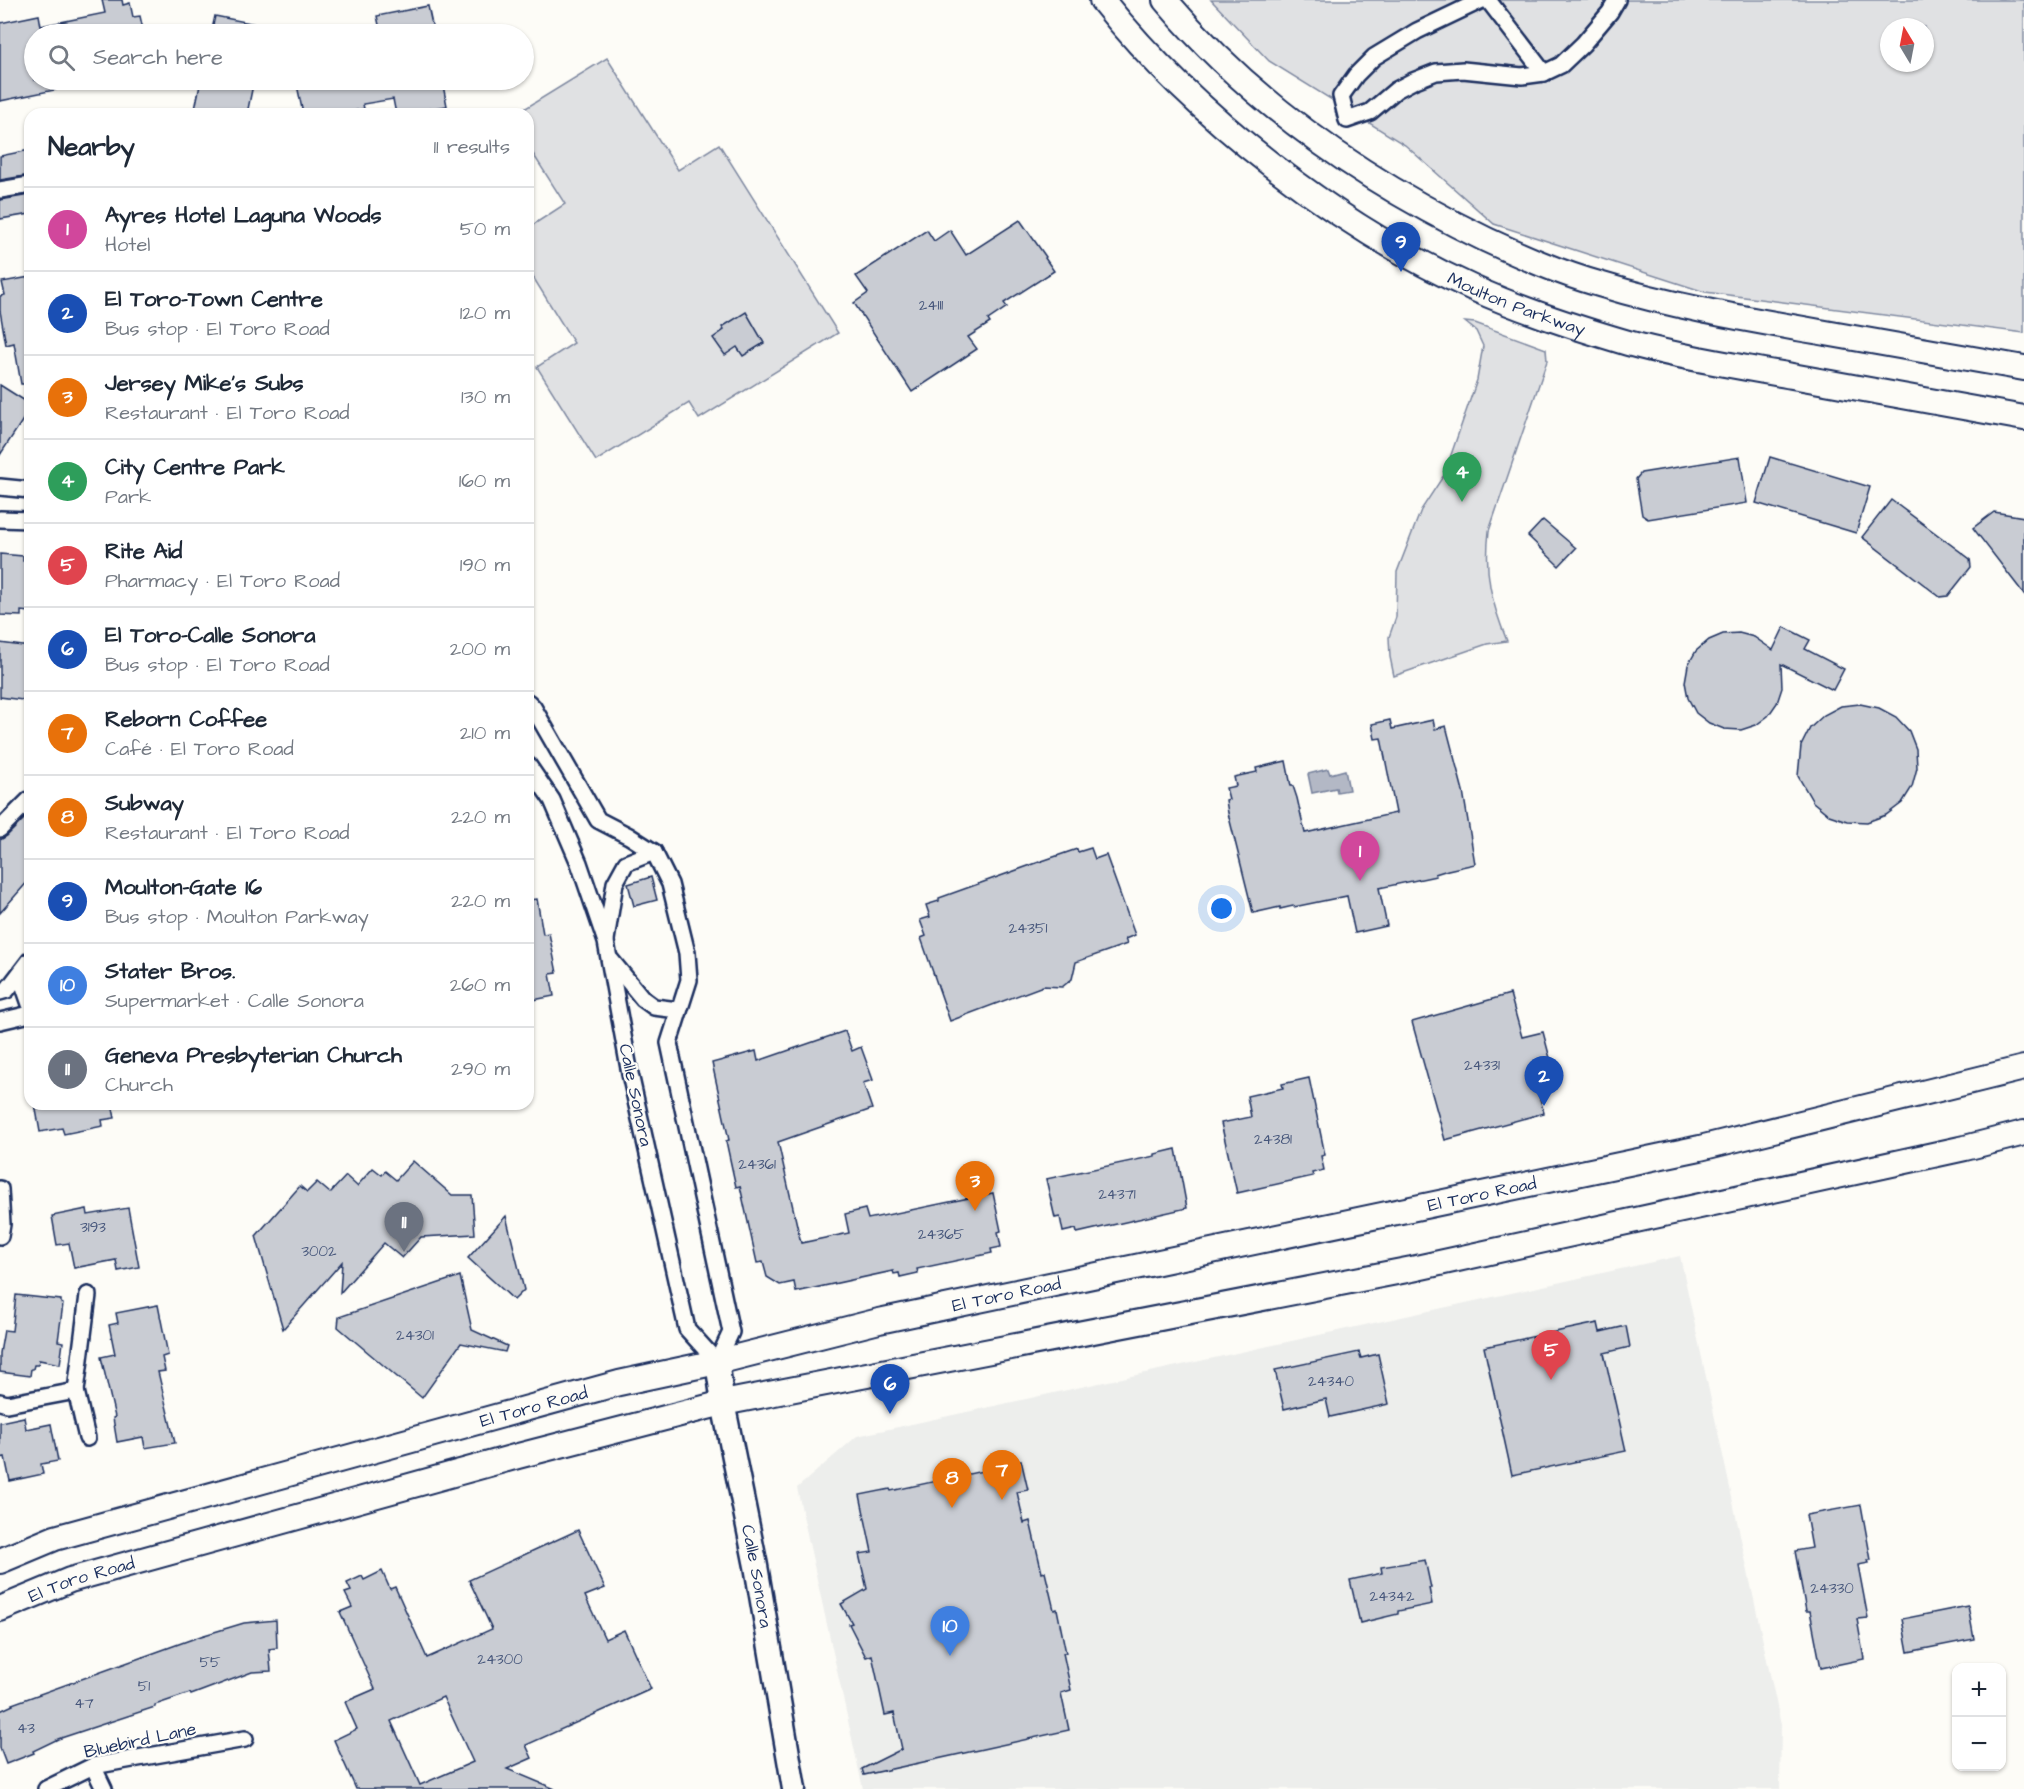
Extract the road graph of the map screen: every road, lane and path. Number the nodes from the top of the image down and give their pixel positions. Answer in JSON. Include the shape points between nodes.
{"nodes":[{"id":1,"x":1102,"y":0,"type":"edge"},
{"id":2,"x":1165,"y":0,"type":"edge"},
{"id":3,"x":1488,"y":0,"type":"edge"},
{"id":4,"x":1617,"y":0,"type":"edge"},
{"id":5,"x":1475,"y":3,"type":"edge"},
{"id":6,"x":1544,"y":73,"type":"junction"},
{"id":7,"x":24,"y":186,"type":"edge"},
{"id":8,"x":0,"y":190,"type":"edge"},
{"id":9,"x":2024,"y":368,"type":"edge"},
{"id":10,"x":2024,"y":418,"type":"edge"},
{"id":11,"x":0,"y":487,"type":"edge"},
{"id":12,"x":24,"y":489,"type":"edge"},
{"id":13,"x":0,"y":519,"type":"edge"},
{"id":14,"x":24,"y":520,"type":"edge"},
{"id":15,"x":534,"y":709,"type":"edge"},
{"id":16,"x":534,"y":774,"type":"edge"},
{"id":17,"x":24,"y":805,"type":"edge"},
{"id":18,"x":0,"y":829,"type":"edge"},
{"id":19,"x":654,"y":852,"type":"junction"},
{"id":20,"x":606,"y":942,"type":"junction"},
{"id":21,"x":609,"y":958,"type":"junction"},
{"id":22,"x":24,"y":969,"type":"edge"},
{"id":23,"x":20,"y":975,"type":"junction"},
{"id":24,"x":24,"y":987,"type":"edge"},
{"id":25,"x":0,"y":992,"type":"edge"},
{"id":26,"x":678,"y":1010,"type":"junction"},
{"id":27,"x":24,"y":1015,"type":"edge"},
{"id":28,"x":0,"y":1021,"type":"edge"},
{"id":29,"x":2024,"y":1068,"type":"edge"},
{"id":30,"x":2024,"y":1133,"type":"edge"},
{"id":31,"x":0,"y":1189,"type":"edge"},
{"id":32,"x":0,"y":1236,"type":"edge"},
{"id":33,"x":88,"y":1295,"type":"dead end"},
{"id":34,"x":717,"y":1362,"type":"junction"},
{"id":35,"x":75,"y":1390,"type":"junction"},
{"id":36,"x":0,"y":1402,"type":"edge"},
{"id":37,"x":723,"y":1403,"type":"junction"},
{"id":38,"x":87,"y":1438,"type":"dead end"},
{"id":39,"x":0,"y":1561,"type":"edge"},
{"id":40,"x":0,"y":1609,"type":"edge"},
{"id":41,"x":245,"y":1739,"type":"dead end"},
{"id":42,"x":93,"y":1766,"type":"junction"},
{"id":43,"x":46,"y":1789,"type":"edge"},
{"id":44,"x":104,"y":1789,"type":"edge"},
{"id":45,"x":794,"y":1789,"type":"edge"}],
"edges":[{"from":1,"to":10,"type":"main road","name":"Moulton Parkway","via":[[1154,60],[1258,154],[1396,248],[1475,290],[1643,346]]},
{"from":2,"to":9,"type":"main road","via":[[1267,101],[1330,149],[1454,224],[1533,261],[1598,284],[1687,308]]},
{"from":3,"to":6,"type":"street"},
{"from":4,"to":6,"type":"street","via":[[1583,44]]},
{"from":5,"to":6,"type":"street","via":[[1417,30],[1374,57],[1341,96],[1347,120],[1370,112],[1396,90],[1436,72],[1463,70],[1522,76]]},
{"from":7,"to":8,"type":"street"},
{"from":11,"to":12,"type":"street"},
{"from":13,"to":14,"type":"street"},
{"from":15,"to":19,"type":"street","via":[[598,820]]},
{"from":16,"to":20,"type":"street","name":"Calle Sonora","via":[[552,800],[579,863]]},
{"from":17,"to":18,"type":"street"},
{"from":19,"to":20,"type":"street","name":"Calle Sonora","via":[[626,863],[615,883]]},
{"from":19,"to":26,"type":"street","via":[[669,884],[687,953],[689,980]]},
{"from":20,"to":21,"type":"street","name":"Calle Sonora"},
{"from":21,"to":26,"type":"street","name":"Calle Sonora","via":[[643,999],[654,1007]]},
{"from":21,"to":34,"type":"street","name":"Calle Sonora","via":[[630,1074],[687,1329]]},
{"from":22,"to":23,"type":"street"},
{"from":23,"to":24,"type":"street"},
{"from":23,"to":25,"type":"street","via":[[8,990]]},
{"from":26,"to":34,"type":"street","via":[[669,1043],[731,1332]]},
{"from":27,"to":28,"type":"street"},
{"from":29,"to":34,"type":"main road","name":"El Toro Road","via":[[1700,1148],[879,1321]]},
{"from":30,"to":37,"type":"main road","name":"El Toro Road","via":[[1412,1269]]},
{"from":31,"to":32,"type":"street"},
{"from":33,"to":35,"type":"street"},
{"from":34,"to":37,"type":"street","name":"Calle Sonora"},
{"from":34,"to":39,"type":"main road","name":"El Toro Road","via":[[619,1383],[55,1538]]},
{"from":35,"to":36,"type":"street","via":[[7,1404]]},
{"from":35,"to":38,"type":"street"},
{"from":37,"to":40,"type":"main road","name":"El Toro Road","via":[[70,1580]]},
{"from":37,"to":45,"type":"street","name":"Calle Sonora"},
{"from":41,"to":42,"type":"street","name":"Bluebird Lane"},
{"from":42,"to":43,"type":"street","name":"Bluebird Lane"},
{"from":42,"to":44,"type":"street"}]}
